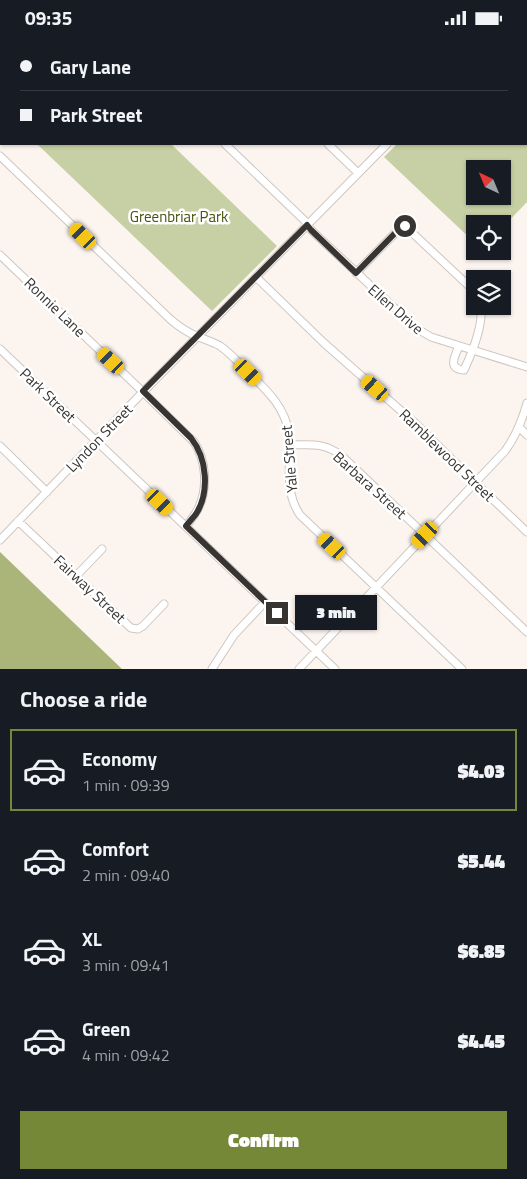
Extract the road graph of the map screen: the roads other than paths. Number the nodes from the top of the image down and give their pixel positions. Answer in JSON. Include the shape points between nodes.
{"nodes":[{"id":1,"x":226,"y":145,"type":"edge"},
{"id":2,"x":329,"y":145,"type":"edge"},
{"id":3,"x":386,"y":145,"type":"edge"},
{"id":4,"x":0,"y":155,"type":"edge"},
{"id":5,"x":358,"y":173,"type":"junction"},
{"id":6,"x":307,"y":225,"type":"junction"},
{"id":7,"x":0,"y":255,"type":"edge"},
{"id":8,"x":356,"y":273,"type":"junction"},
{"id":9,"x":256,"y":277,"type":"junction"},
{"id":10,"x":466,"y":283,"type":"edge"},
{"id":11,"x":480,"y":315,"type":"edge"},
{"id":12,"x":197,"y":337,"type":"junction"},
{"id":13,"x":459,"y":346,"type":"junction"},
{"id":14,"x":0,"y":349,"type":"edge"},
{"id":15,"x":473,"y":350,"type":"junction"},
{"id":16,"x":527,"y":367,"type":"edge"},
{"id":17,"x":143,"y":391,"type":"junction"},
{"id":18,"x":527,"y":403,"type":"edge"},
{"id":19,"x":519,"y":427,"type":"junction"},
{"id":20,"x":527,"y":435,"type":"edge"},
{"id":21,"x":96,"y":441,"type":"junction"},
{"id":22,"x":290,"y":445,"type":"junction"},
{"id":23,"x":0,"y":446,"type":"edge"},
{"id":24,"x":476,"y":483,"type":"junction"},
{"id":25,"x":47,"y":492,"type":"junction"},
{"id":26,"x":18,"y":521,"type":"junction"},
{"id":27,"x":186,"y":526,"type":"junction"},
{"id":28,"x":527,"y":532,"type":"edge"},
{"id":29,"x":425,"y":535,"type":"junction"},
{"id":30,"x":0,"y":540,"type":"edge"},
{"id":31,"x":102,"y":549,"type":"dead end"},
{"id":32,"x":76,"y":576,"type":"junction"},
{"id":33,"x":376,"y":587,"type":"junction"},
{"id":34,"x":265,"y":602,"type":"junction"},
{"id":35,"x":164,"y":605,"type":"dead end"},
{"id":36,"x":527,"y":633,"type":"edge"},
{"id":37,"x":316,"y":651,"type":"junction"},
{"id":38,"x":212,"y":669,"type":"edge"},
{"id":39,"x":299,"y":669,"type":"edge"},
{"id":40,"x":335,"y":669,"type":"edge"},
{"id":41,"x":462,"y":669,"type":"edge"}],
"edges":[{"from":1,"to":6,"type":"street","name":"Ellen Drive"},
{"from":2,"to":5,"type":"street"},
{"from":3,"to":5,"type":"street","name":"Lyndon Street"},
{"from":4,"to":12,"type":"street","name":"Yale Street","via":[[166,316]]},
{"from":5,"to":6,"type":"street","name":"Lyndon Street"},
{"from":6,"to":8,"type":"street","name":"Ellen Drive"},
{"from":6,"to":9,"type":"street","name":"Lyndon Street"},
{"from":7,"to":17,"type":"street","name":"Ronnie Lane"},
{"from":8,"to":10,"type":"street","via":[[405,226]]},
{"from":8,"to":13,"type":"street","name":"Ellen Drive","via":[[416,328],[431,337]]},
{"from":9,"to":12,"type":"street","name":"Lyndon Street"},
{"from":9,"to":24,"type":"street","name":"Ramblewood Street"},
{"from":11,"to":15,"type":"street"},
{"from":12,"to":17,"type":"street","name":"Lyndon Street"},
{"from":12,"to":22,"type":"street","name":"Yale Street","via":[[226,351],[273,397],[286,419]]},
{"from":13,"to":15,"type":"street","name":"Ellen Drive"},
{"from":13,"to":15,"type":"street","via":[[453,361],[459,369],[464,370]]},
{"from":14,"to":21,"type":"street","name":"Park Street"},
{"from":15,"to":16,"type":"street","name":"Ellen Drive"},
{"from":17,"to":21,"type":"street","name":"Lyndon Street"},
{"from":17,"to":27,"type":"street","name":"Ronnie Lane","via":[[191,438],[202,457],[205,474],[202,499]]},
{"from":18,"to":19,"type":"street"},
{"from":19,"to":20,"type":"street"},
{"from":19,"to":24,"type":"street","via":[[505,451]]},
{"from":21,"to":25,"type":"street","name":"Lyndon Street"},
{"from":21,"to":27,"type":"street","name":"Park Street"},
{"from":22,"to":29,"type":"street","name":"Barbara Street","via":[[319,445],[336,452]]},
{"from":22,"to":33,"type":"street","name":"Yale Street","via":[[289,485],[297,511]]},
{"from":23,"to":25,"type":"street"},
{"from":24,"to":28,"type":"street","name":"Ramblewood Street"},
{"from":24,"to":29,"type":"street"},
{"from":25,"to":26,"type":"street","name":"Lyndon Street"},
{"from":26,"to":30,"type":"street","name":"Lyndon Street"},
{"from":26,"to":32,"type":"street","name":"Fairway Street"},
{"from":27,"to":34,"type":"street","name":"Park Street"},
{"from":29,"to":33,"type":"street"},
{"from":29,"to":36,"type":"street","name":"Barbara Street"},
{"from":31,"to":32,"type":"street"},
{"from":32,"to":35,"type":"street","name":"Fairway Street","via":[[133,629],[143,626]]},
{"from":33,"to":37,"type":"street"},
{"from":33,"to":41,"type":"street","name":"Yale Street"},
{"from":34,"to":37,"type":"street","name":"Park Street"},
{"from":34,"to":38,"type":"street","via":[[234,635]]},
{"from":37,"to":39,"type":"street"},
{"from":37,"to":40,"type":"street","name":"Park Street"}]}
